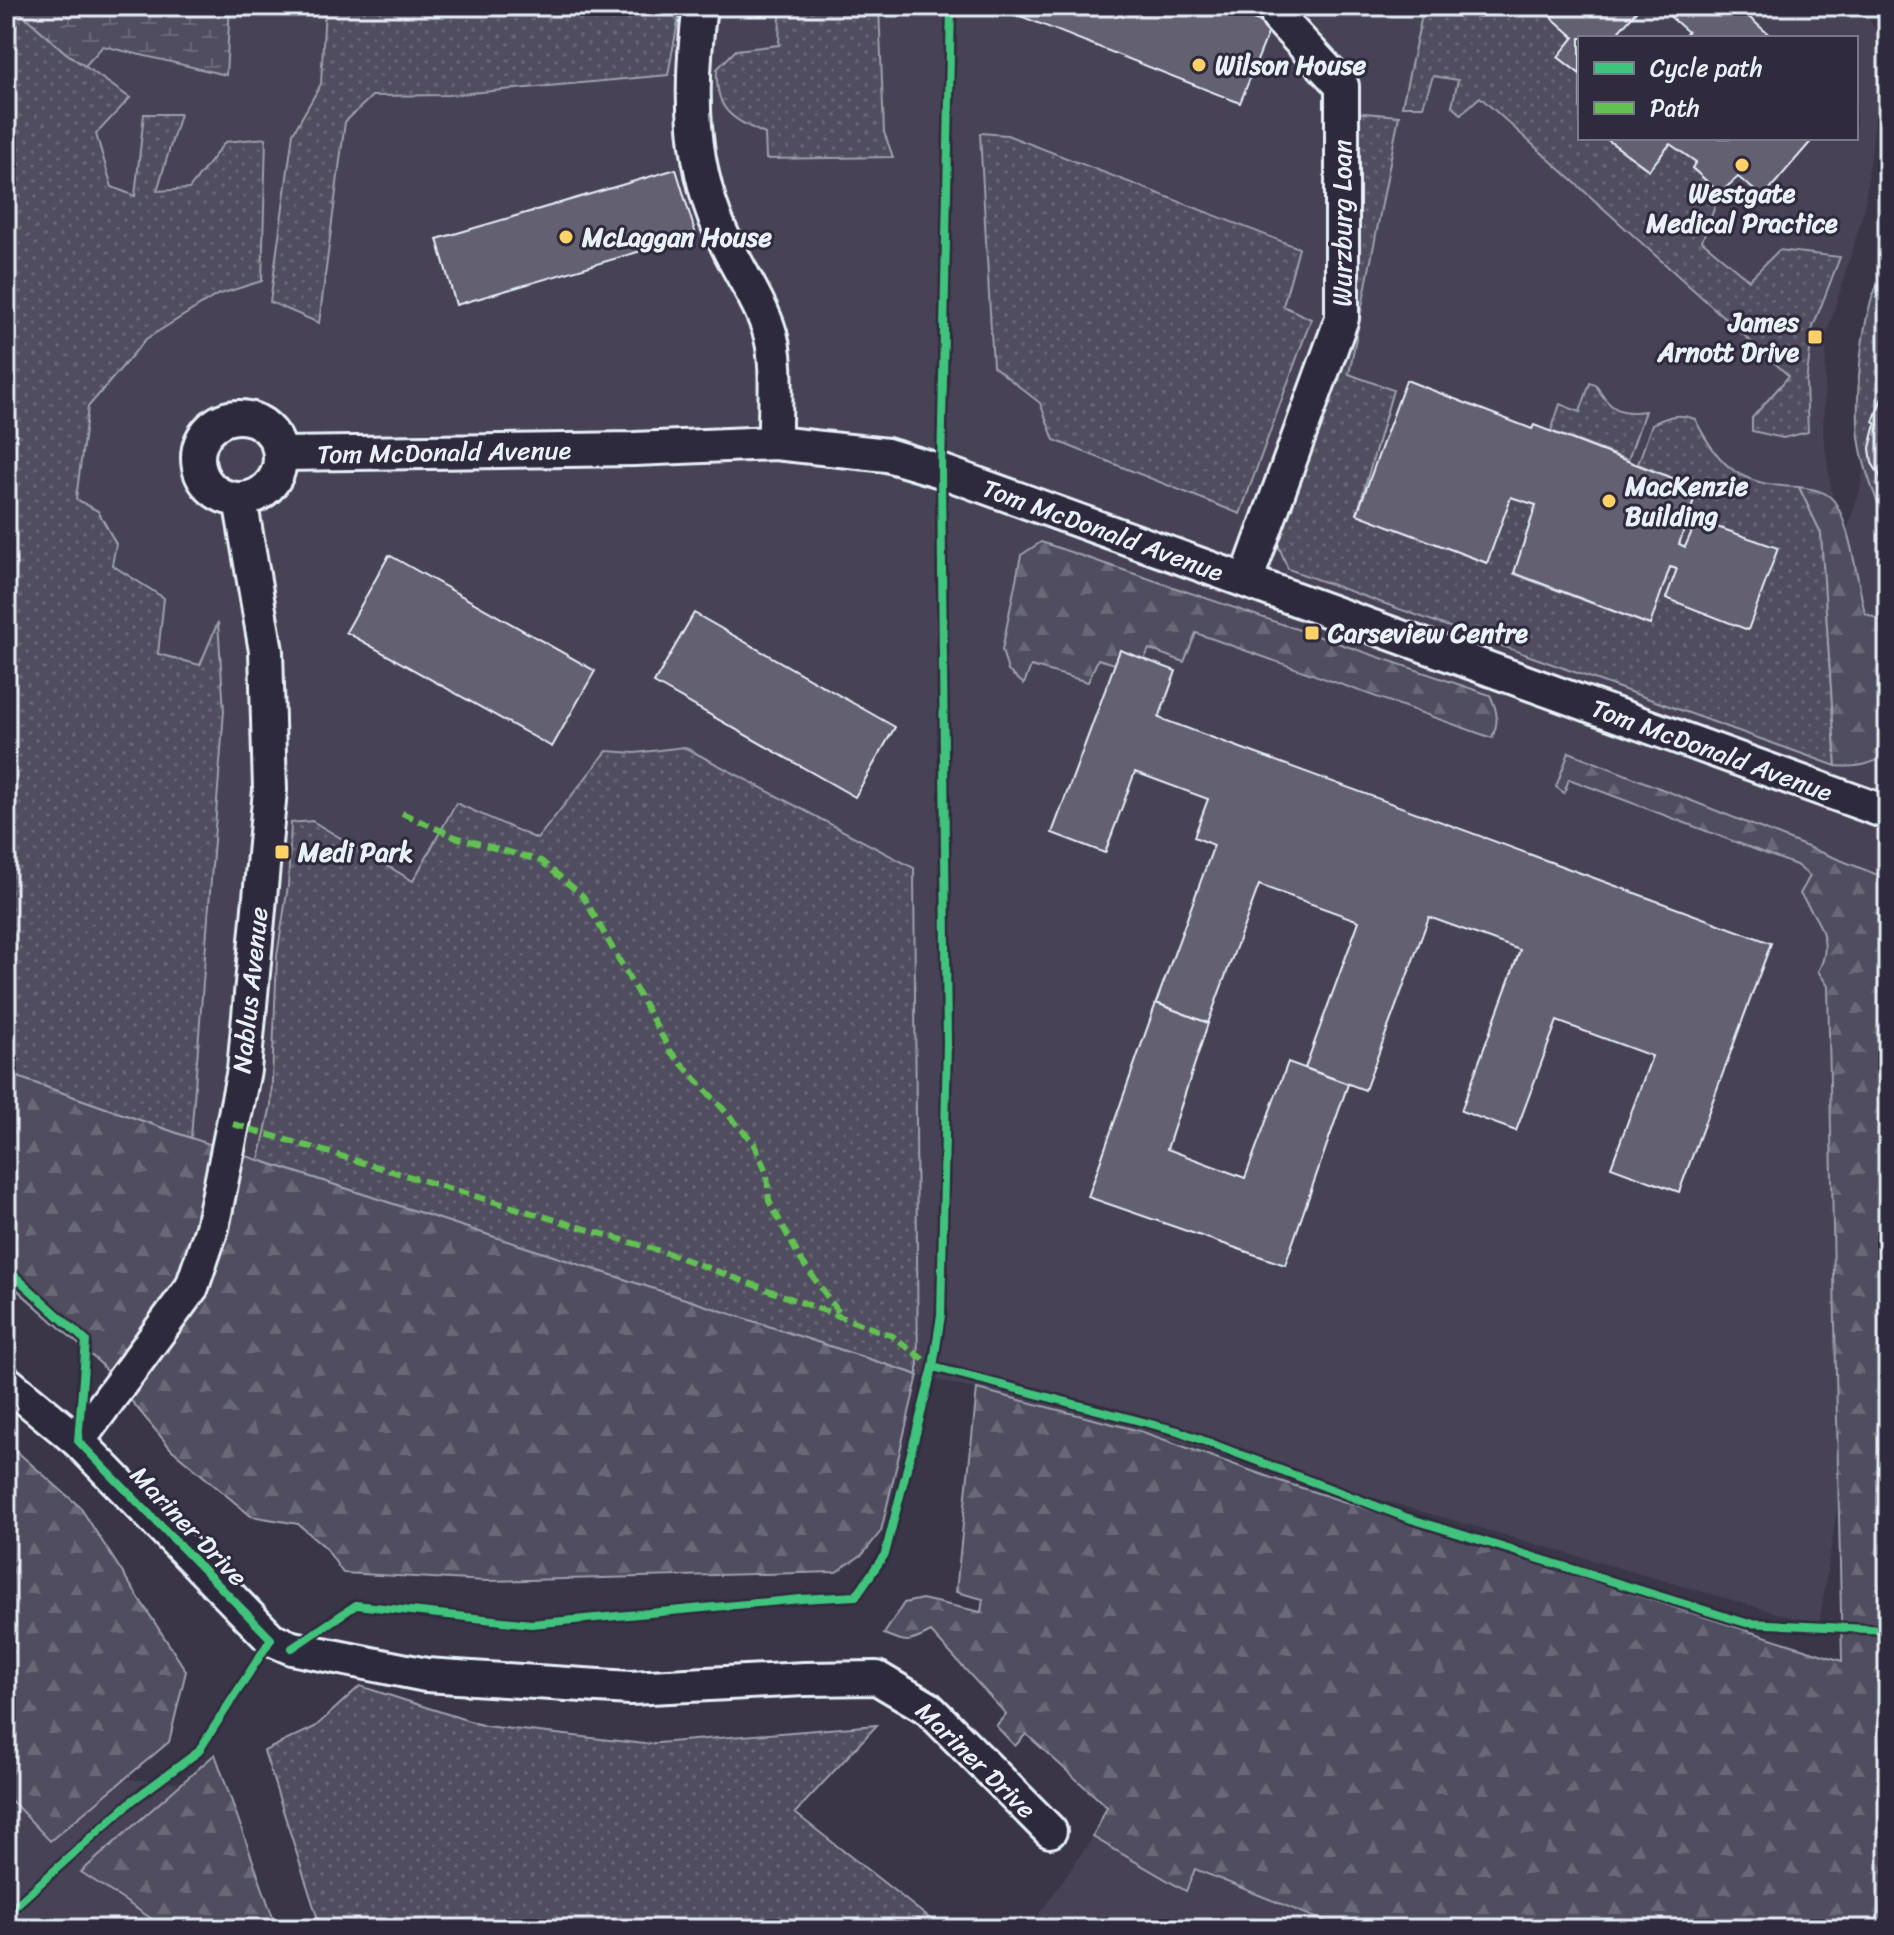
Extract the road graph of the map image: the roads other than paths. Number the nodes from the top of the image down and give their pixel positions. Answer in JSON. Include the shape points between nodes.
{"nodes":[{"id":1,"x":700,"y":6,"type":"edge"},
{"id":2,"x":1278,"y":17,"type":"dead end"},
{"id":3,"x":775,"y":443,"type":"junction"},
{"id":4,"x":281,"y":454,"type":"junction"},
{"id":5,"x":240,"y":499,"type":"junction"},
{"id":6,"x":1246,"y":581,"type":"junction"},
{"id":7,"x":1888,"y":813,"type":"edge"},
{"id":8,"x":6,"y":1382,"type":"edge"},
{"id":9,"x":78,"y":1441,"type":"junction"},
{"id":10,"x":1050,"y":1831,"type":"dead end"}],
"edges":[{"from":1,"to":3,"type":"street","via":[[692,97],[703,186],[769,329]]},
{"from":2,"to":6,"type":"street","name":"Wurzburg Loan","via":[[1342,86],[1342,318]]},
{"from":3,"to":4,"type":"street","name":"Tom McDonald Avenue"},
{"from":3,"to":6,"type":"street","name":"Tom McDonald Avenue","via":[[887,455]]},
{"from":4,"to":5,"type":"street","name":"Tom McDonald Avenue","via":[[270,485]]},
{"from":4,"to":5,"type":"street","name":"Tom McDonald Avenue","via":[[275,436],[253,418],[239,416],[212,426],[203,437],[198,465],[213,489]]},
{"from":5,"to":9,"type":"street","name":"Nablus Avenue","via":[[266,651],[270,790],[244,1070],[212,1228],[192,1287]]},
{"from":6,"to":7,"type":"street","name":"Tom McDonald Avenue"},
{"from":8,"to":9,"type":"street","name":"Mariner Drive"},
{"from":9,"to":10,"type":"street","name":"Mariner Drive","via":[[271,1639],[292,1648],[426,1675],[630,1688],[877,1678],[928,1708]]}]}
